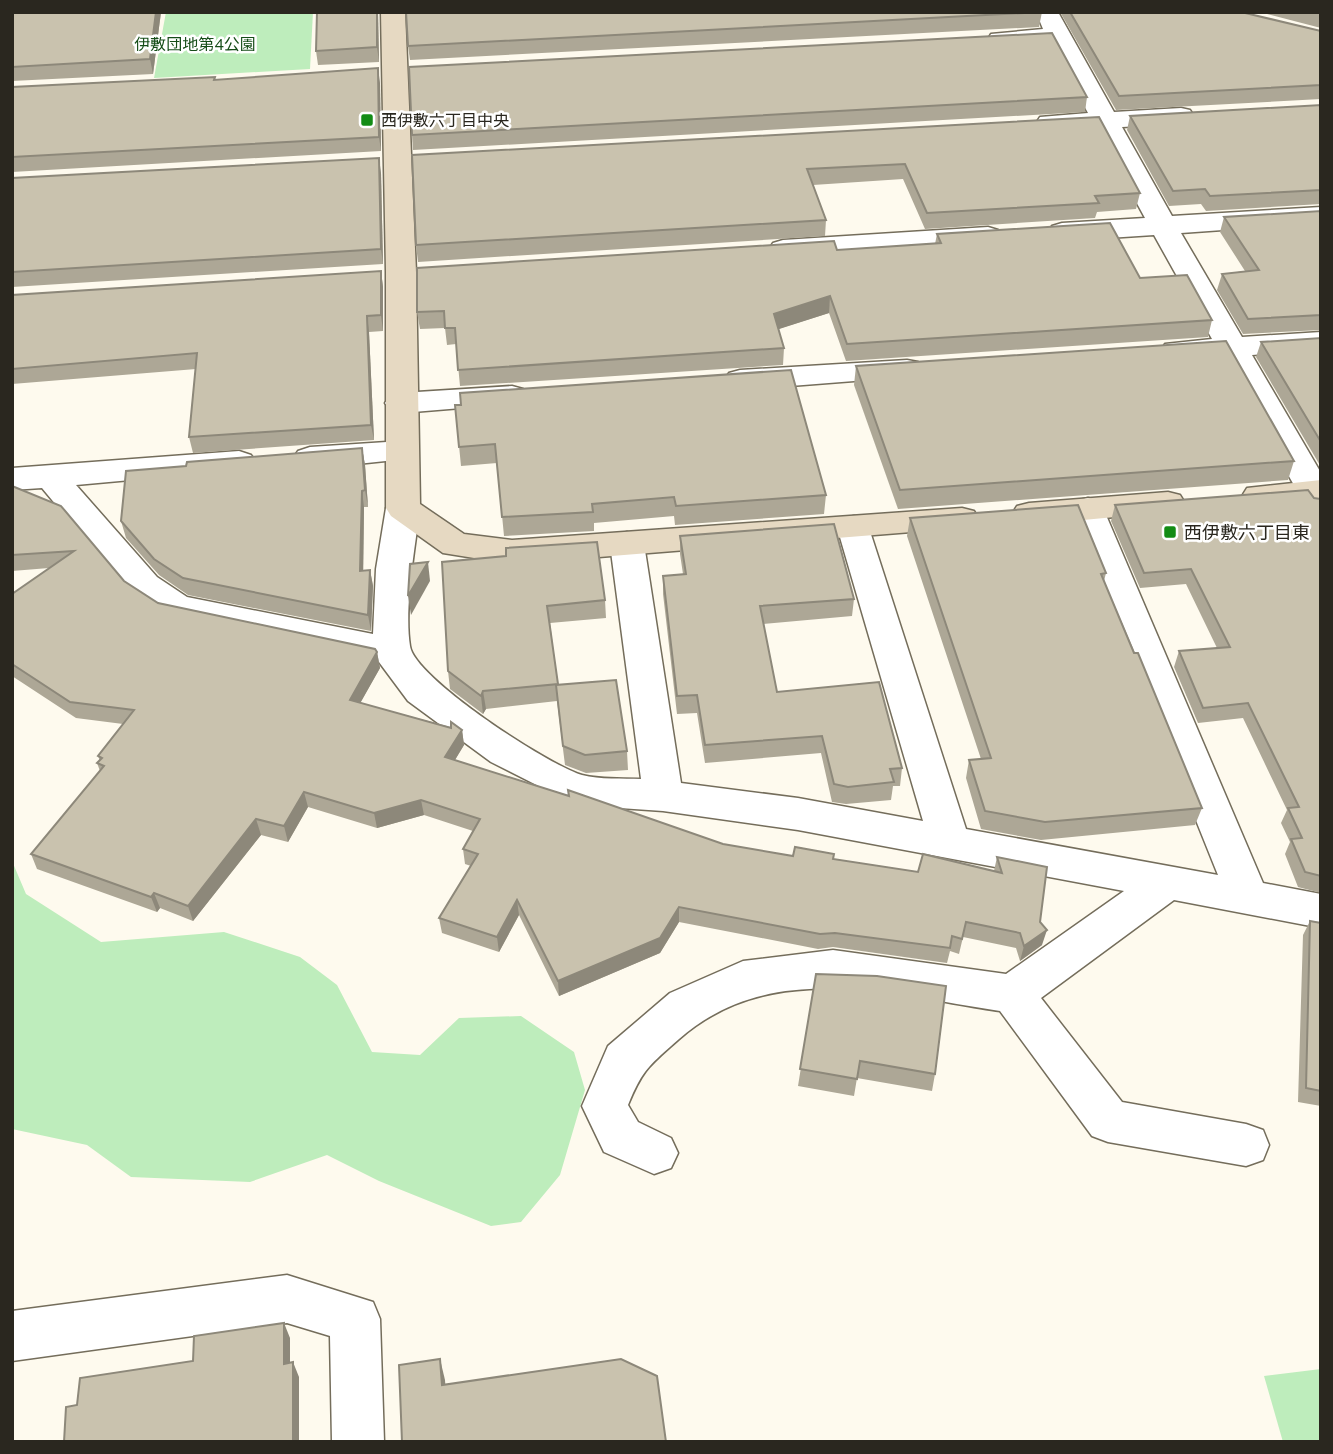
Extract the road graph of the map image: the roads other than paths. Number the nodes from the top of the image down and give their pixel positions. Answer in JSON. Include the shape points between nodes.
{"nodes":[{"id":1,"x":393,"y":12,"type":"edge"},
{"id":2,"x":1046,"y":12,"type":"edge"},
{"id":3,"x":1058,"y":36,"type":"junction"},
{"id":4,"x":975,"y":40,"type":"edge"},
{"id":5,"x":422,"y":69,"type":"edge"},
{"id":6,"x":394,"y":71,"type":"junction"},
{"id":7,"x":367,"y":72,"type":"edge"},
{"id":8,"x":1213,"y":114,"type":"edge"},
{"id":9,"x":1105,"y":120,"type":"junction"},
{"id":10,"x":1021,"y":125,"type":"edge"},
{"id":11,"x":425,"y":158,"type":"edge"},
{"id":12,"x":397,"y":159,"type":"junction"},
{"id":13,"x":369,"y":161,"type":"edge"},
{"id":14,"x":1321,"y":215,"type":"edge"},
{"id":15,"x":1163,"y":226,"type":"junction"},
{"id":16,"x":761,"y":250,"type":"edge"},
{"id":17,"x":1321,"y":341,"type":"edge"},
{"id":18,"x":1234,"y":347,"type":"junction"},
{"id":19,"x":1151,"y":353,"type":"edge"},
{"id":20,"x":943,"y":367,"type":"edge"},
{"id":21,"x":707,"y":383,"type":"edge"},
{"id":22,"x":540,"y":394,"type":"edge"},
{"id":23,"x":401,"y":403,"type":"junction"},
{"id":24,"x":402,"y":451,"type":"junction"},
{"id":25,"x":50,"y":476,"type":"junction"},
{"id":26,"x":12,"y":479,"type":"edge"},
{"id":27,"x":1319,"y":495,"type":"edge"},
{"id":28,"x":402,"y":508,"type":"junction"},
{"id":29,"x":1088,"y":509,"type":"junction"},
{"id":30,"x":854,"y":527,"type":"junction"},
{"id":31,"x":627,"y":544,"type":"junction"},
{"id":32,"x":391,"y":651,"type":"junction"},
{"id":33,"x":663,"y":796,"type":"junction"},
{"id":34,"x":950,"y":842,"type":"junction"},
{"id":35,"x":1167,"y":883,"type":"junction"},
{"id":36,"x":1248,"y":898,"type":"junction"},
{"id":37,"x":1321,"y":911,"type":"edge"},
{"id":38,"x":1013,"y":994,"type":"junction"},
{"id":39,"x":1246,"y":1144,"type":"dead end"},
{"id":40,"x":654,"y":1153,"type":"dead end"},
{"id":41,"x":12,"y":1336,"type":"edge"},
{"id":42,"x":358,"y":1442,"type":"edge"}],
"edges":[{"from":1,"to":6,"type":"street"},
{"from":2,"to":3,"type":"street"},
{"from":3,"to":4,"type":"street"},
{"from":3,"to":9,"type":"street"},
{"from":5,"to":6,"type":"street"},
{"from":6,"to":7,"type":"street"},
{"from":6,"to":12,"type":"street"},
{"from":8,"to":9,"type":"street"},
{"from":9,"to":10,"type":"street"},
{"from":9,"to":15,"type":"street"},
{"from":11,"to":12,"type":"street"},
{"from":12,"to":13,"type":"street"},
{"from":12,"to":23,"type":"street"},
{"from":14,"to":15,"type":"street"},
{"from":15,"to":16,"type":"street"},
{"from":15,"to":18,"type":"street"},
{"from":17,"to":18,"type":"street"},
{"from":18,"to":19,"type":"street"},
{"from":18,"to":27,"type":"street"},
{"from":20,"to":21,"type":"street"},
{"from":22,"to":23,"type":"street"},
{"from":23,"to":24,"type":"street"},
{"from":24,"to":25,"type":"street"},
{"from":24,"to":28,"type":"street"},
{"from":25,"to":26,"type":"street"},
{"from":25,"to":32,"type":"street","via":[[144,586],[177,607]]},
{"from":27,"to":29,"type":"street"},
{"from":28,"to":31,"type":"street","via":[[455,545],[512,552]]},
{"from":28,"to":32,"type":"street"},
{"from":29,"to":30,"type":"street"},
{"from":29,"to":36,"type":"street"},
{"from":30,"to":31,"type":"street"},
{"from":30,"to":34,"type":"street"},
{"from":31,"to":33,"type":"street"},
{"from":32,"to":33,"type":"street","via":[[421,691],[505,752],[576,790]]},
{"from":33,"to":34,"type":"street","via":[[798,814]]},
{"from":34,"to":35,"type":"street"},
{"from":35,"to":36,"type":"street"},
{"from":35,"to":38,"type":"street"},
{"from":36,"to":37,"type":"street"},
{"from":38,"to":39,"type":"street","via":[[1108,1121]]},
{"from":38,"to":40,"type":"street","via":[[833,968],[743,979],[686,1006],[624,1060],[605,1106],[621,1137]]},
{"from":41,"to":42,"type":"street","via":[[287,1299],[355,1319]]}]}
